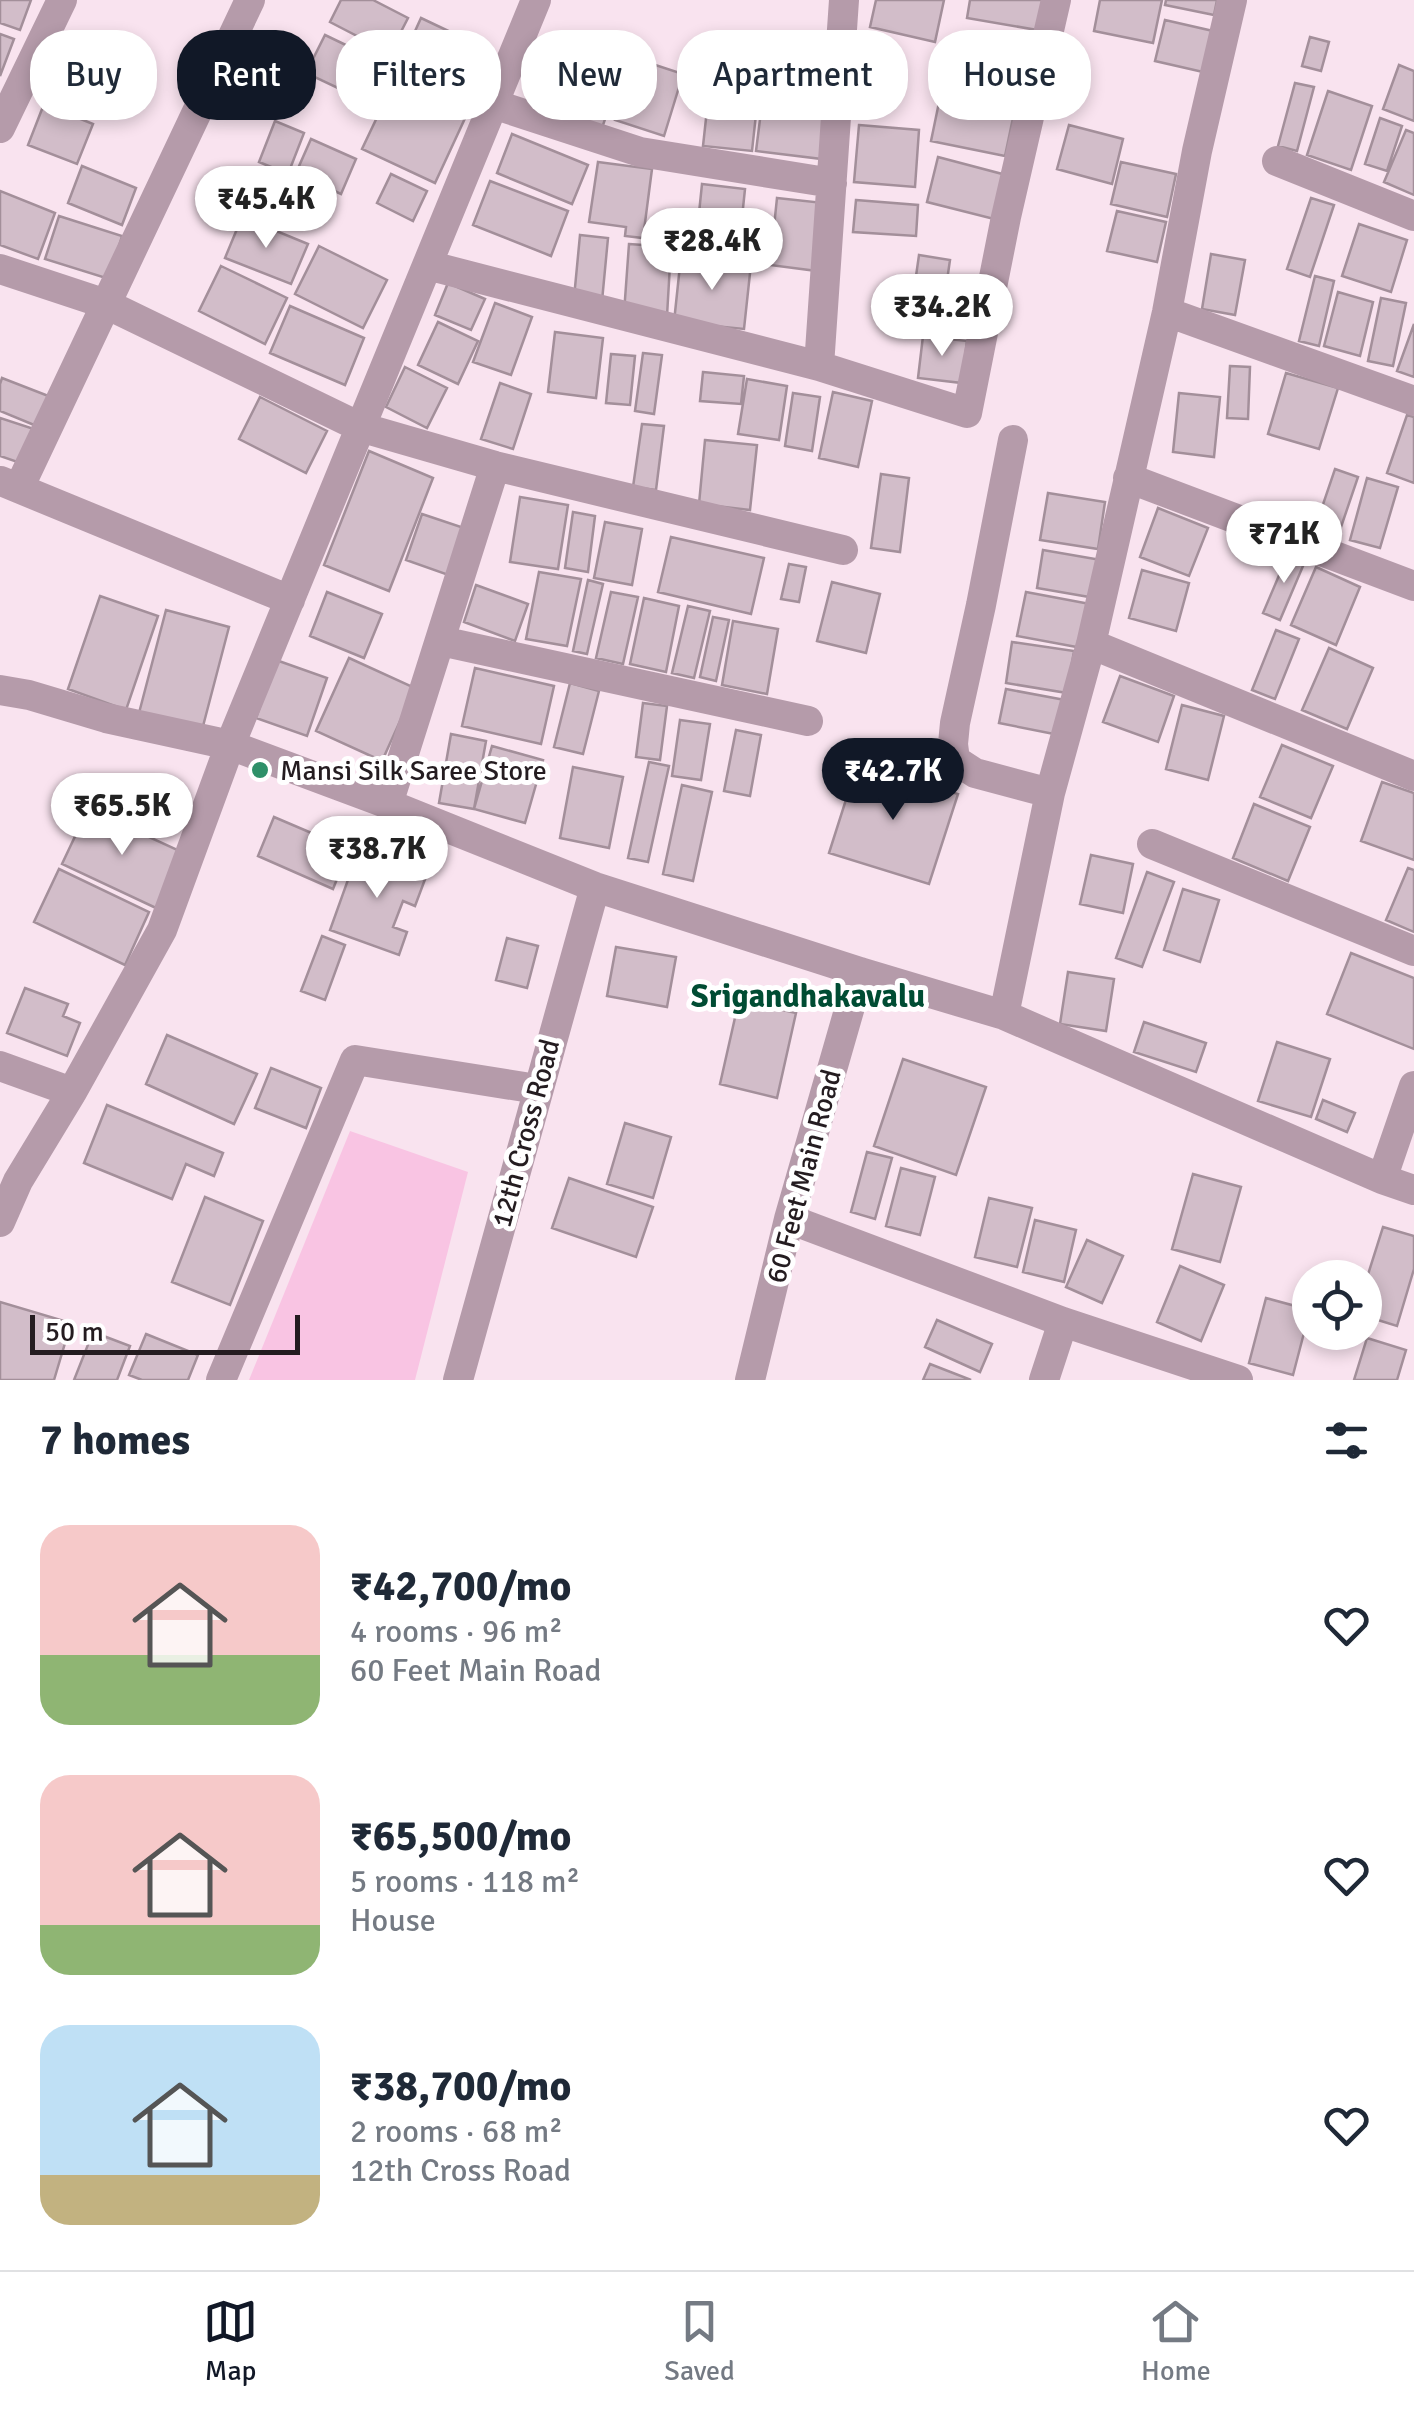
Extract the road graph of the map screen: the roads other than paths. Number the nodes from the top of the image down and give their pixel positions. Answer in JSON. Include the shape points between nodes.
{"nodes":[{"id":1,"x":62,"y":0,"type":"edge"},
{"id":2,"x":250,"y":0,"type":"edge"},
{"id":3,"x":536,"y":0,"type":"edge"},
{"id":4,"x":844,"y":0,"type":"edge"},
{"id":5,"x":1056,"y":0,"type":"edge"},
{"id":6,"x":1232,"y":0,"type":"edge"},
{"id":7,"x":501,"y":85,"type":"edge"},
{"id":8,"x":501,"y":107,"type":"edge"},
{"id":9,"x":2,"y":117,"type":"edge"},
{"id":10,"x":486,"y":120,"type":"edge"},
{"id":11,"x":1277,"y":161,"type":"dead end"},
{"id":12,"x":832,"y":183,"type":"junction"},
{"id":13,"x":1414,"y":216,"type":"edge"},
{"id":14,"x":427,"y":265,"type":"junction"},
{"id":15,"x":0,"y":269,"type":"edge"},
{"id":16,"x":106,"y":304,"type":"junction"},
{"id":17,"x":1168,"y":312,"type":"junction"},
{"id":18,"x":820,"y":366,"type":"junction"},
{"id":19,"x":1414,"y":401,"type":"edge"},
{"id":20,"x":360,"y":427,"type":"junction"},
{"id":21,"x":1013,"y":440,"type":"dead end"},
{"id":22,"x":496,"y":466,"type":"junction"},
{"id":23,"x":1128,"y":478,"type":"junction"},
{"id":24,"x":10,"y":484,"type":"edge"},
{"id":25,"x":844,"y":550,"type":"dead end"},
{"id":26,"x":1414,"y":586,"type":"edge"},
{"id":27,"x":290,"y":600,"type":"junction"},
{"id":28,"x":442,"y":641,"type":"junction"},
{"id":29,"x":1091,"y":644,"type":"junction"},
{"id":30,"x":0,"y":690,"type":"edge"},
{"id":31,"x":808,"y":720,"type":"dead end"},
{"id":32,"x":230,"y":745,"type":"junction"},
{"id":33,"x":1414,"y":776,"type":"edge"},
{"id":34,"x":1050,"y":793,"type":"junction"},
{"id":35,"x":388,"y":804,"type":"junction"},
{"id":36,"x":1152,"y":844,"type":"dead end"},
{"id":37,"x":595,"y":887,"type":"junction"},
{"id":38,"x":1414,"y":951,"type":"edge"},
{"id":39,"x":860,"y":972,"type":"junction"},
{"id":40,"x":1004,"y":1015,"type":"junction"},
{"id":41,"x":0,"y":1066,"type":"edge"},
{"id":42,"x":1414,"y":1086,"type":"edge"},
{"id":43,"x":537,"y":1089,"type":"junction"},
{"id":44,"x":72,"y":1092,"type":"junction"},
{"id":45,"x":1382,"y":1178,"type":"junction"},
{"id":46,"x":1414,"y":1190,"type":"edge"},
{"id":47,"x":789,"y":1219,"type":"junction"},
{"id":48,"x":0,"y":1222,"type":"edge"},
{"id":49,"x":1063,"y":1322,"type":"junction"},
{"id":50,"x":220,"y":1380,"type":"edge"},
{"id":51,"x":458,"y":1380,"type":"edge"},
{"id":52,"x":750,"y":1380,"type":"edge"},
{"id":53,"x":1044,"y":1380,"type":"edge"},
{"id":54,"x":1238,"y":1380,"type":"edge"}],
"edges":[{"from":1,"to":9,"type":"street"},
{"from":2,"to":16,"type":"street"},
{"from":3,"to":7,"type":"street"},
{"from":4,"to":12,"type":"street"},
{"from":5,"to":18,"type":"street","via":[[966,413]]},
{"from":6,"to":17,"type":"street"},
{"from":8,"to":12,"type":"street","via":[[640,152]]},
{"from":10,"to":14,"type":"street"},
{"from":11,"to":13,"type":"street"},
{"from":12,"to":18,"type":"street"},
{"from":14,"to":18,"type":"street"},
{"from":14,"to":20,"type":"street"},
{"from":15,"to":16,"type":"street"},
{"from":16,"to":20,"type":"street"},
{"from":16,"to":24,"type":"street"},
{"from":17,"to":19,"type":"street"},
{"from":17,"to":23,"type":"street"},
{"from":20,"to":22,"type":"street"},
{"from":20,"to":27,"type":"street"},
{"from":21,"to":34,"type":"street","via":[[953,744],[955,760],[975,773]]},
{"from":22,"to":25,"type":"street"},
{"from":22,"to":28,"type":"street"},
{"from":23,"to":26,"type":"street"},
{"from":23,"to":29,"type":"street"},
{"from":24,"to":27,"type":"street"},
{"from":27,"to":32,"type":"street"},
{"from":28,"to":31,"type":"street"},
{"from":28,"to":35,"type":"street"},
{"from":29,"to":33,"type":"street"},
{"from":29,"to":34,"type":"street"},
{"from":30,"to":32,"type":"street"},
{"from":32,"to":35,"type":"street"},
{"from":32,"to":44,"type":"street","via":[[162,930]]},
{"from":34,"to":40,"type":"street"},
{"from":35,"to":37,"type":"street"},
{"from":36,"to":38,"type":"street"},
{"from":37,"to":39,"type":"street"},
{"from":37,"to":43,"type":"street","name":"12th Cross Road"},
{"from":39,"to":40,"type":"street"},
{"from":39,"to":47,"type":"street","name":"60 Feet Main Road"},
{"from":40,"to":45,"type":"street"},
{"from":41,"to":44,"type":"street"},
{"from":42,"to":45,"type":"street"},
{"from":43,"to":50,"type":"street","via":[[355,1060]]},
{"from":43,"to":51,"type":"street","name":"12th Cross Road"},
{"from":44,"to":48,"type":"street"},
{"from":45,"to":46,"type":"street"},
{"from":47,"to":49,"type":"street"},
{"from":47,"to":52,"type":"street","name":"60 Feet Main Road"},
{"from":49,"to":53,"type":"street"},
{"from":49,"to":54,"type":"street"}]}
